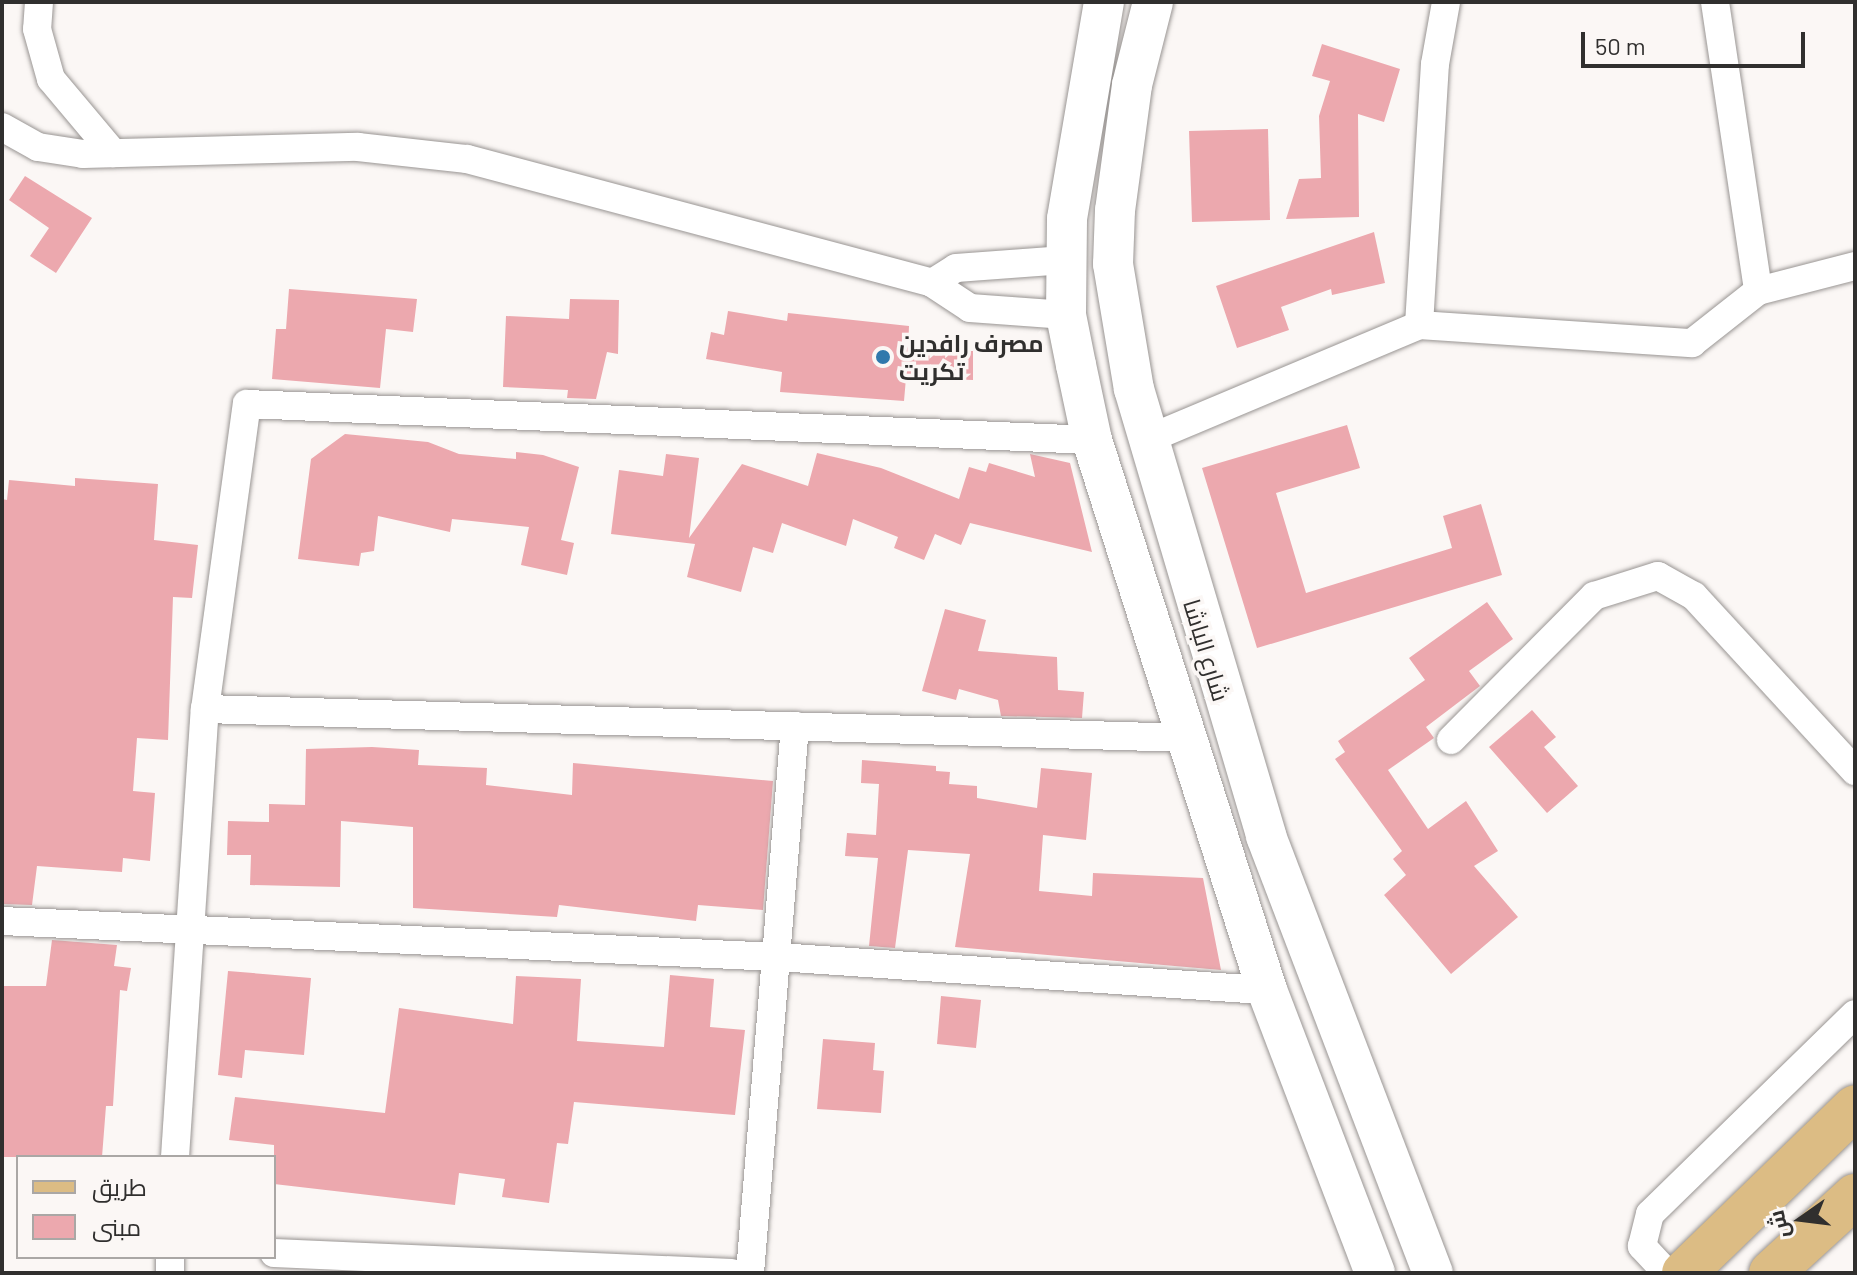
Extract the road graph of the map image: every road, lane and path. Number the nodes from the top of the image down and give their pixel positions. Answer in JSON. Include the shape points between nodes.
{"nodes":[{"id":1,"x":39,"y":2,"type":"edge"},
{"id":2,"x":1104,"y":2,"type":"edge"},
{"id":3,"x":1153,"y":2,"type":"edge"},
{"id":4,"x":1446,"y":2,"type":"edge"},
{"id":5,"x":1715,"y":2,"type":"edge"},
{"id":6,"x":2,"y":127,"type":"edge"},
{"id":7,"x":113,"y":153,"type":"junction"},
{"id":8,"x":1065,"y":260,"type":"junction"},
{"id":9,"x":1855,"y":266,"type":"edge"},
{"id":10,"x":932,"y":283,"type":"junction"},
{"id":11,"x":1758,"y":291,"type":"junction"},
{"id":12,"x":1066,"y":315,"type":"junction"},
{"id":13,"x":1419,"y":325,"type":"junction"},
{"id":14,"x":1092,"y":440,"type":"junction"},
{"id":15,"x":1146,"y":440,"type":"junction"},
{"id":16,"x":205,"y":709,"type":"junction"},
{"id":17,"x":795,"y":726,"type":"junction"},
{"id":18,"x":1185,"y":738,"type":"junction"},
{"id":19,"x":1451,"y":740,"type":"dead end"},
{"id":20,"x":1855,"y":771,"type":"edge"},
{"id":21,"x":2,"y":921,"type":"edge"},
{"id":22,"x":186,"y":928,"type":"junction"},
{"id":23,"x":778,"y":957,"type":"junction"},
{"id":24,"x":1267,"y":990,"type":"junction"},
{"id":25,"x":1855,"y":1014,"type":"edge"},
{"id":26,"x":1855,"y":1107,"type":"edge"},
{"id":27,"x":175,"y":1155,"type":"edge"},
{"id":28,"x":1855,"y":1196,"type":"edge"},
{"id":29,"x":276,"y":1253,"type":"edge"},
{"id":30,"x":732,"y":1273,"type":"edge"},
{"id":31,"x":750,"y":1273,"type":"edge"},
{"id":32,"x":1375,"y":1273,"type":"edge"},
{"id":33,"x":1433,"y":1273,"type":"edge"},
{"id":34,"x":1667,"y":1273,"type":"edge"},
{"id":35,"x":1684,"y":1273,"type":"edge"},
{"id":36,"x":1771,"y":1273,"type":"edge"}],
"edges":[{"from":1,"to":7,"type":"street","via":[[37,29],[51,79]]},
{"from":2,"to":8,"type":"main road","via":[[1073,161]]},
{"from":3,"to":15,"type":"main road","name":"شارع الباشا","via":[[1132,85],[1113,264]]},
{"from":4,"to":13,"type":"street","via":[[1435,64]]},
{"from":5,"to":11,"type":"street"},
{"from":6,"to":7,"type":"street","via":[[48,150]]},
{"from":7,"to":10,"type":"street","via":[[358,147],[453,157]]},
{"from":8,"to":10,"type":"street","via":[[956,268]]},
{"from":8,"to":12,"type":"main road"},
{"from":9,"to":11,"type":"street"},
{"from":10,"to":12,"type":"street","via":[[970,308]]},
{"from":11,"to":13,"type":"street","via":[[1707,336],[1665,346]]},
{"from":12,"to":14,"type":"main road"},
{"from":13,"to":15,"type":"street"},
{"from":14,"to":16,"type":"street","via":[[247,404]]},
{"from":14,"to":18,"type":"main road"},
{"from":15,"to":33,"type":"main road","name":"شارع الباشا","via":[[1266,836]]},
{"from":16,"to":17,"type":"street"},
{"from":16,"to":22,"type":"street"},
{"from":17,"to":18,"type":"street"},
{"from":17,"to":23,"type":"street"},
{"from":18,"to":24,"type":"main road"},
{"from":19,"to":20,"type":"street","via":[[1594,596],[1658,576],[1694,596]]},
{"from":21,"to":22,"type":"street"},
{"from":22,"to":23,"type":"street"},
{"from":22,"to":27,"type":"street"},
{"from":23,"to":24,"type":"street"},
{"from":23,"to":31,"type":"street"},
{"from":24,"to":32,"type":"main road"},
{"from":25,"to":34,"type":"street","via":[[1650,1214],[1642,1246]]},
{"from":26,"to":35,"type":"main road"},
{"from":28,"to":36,"type":"main road"},
{"from":29,"to":30,"type":"street"}]}
